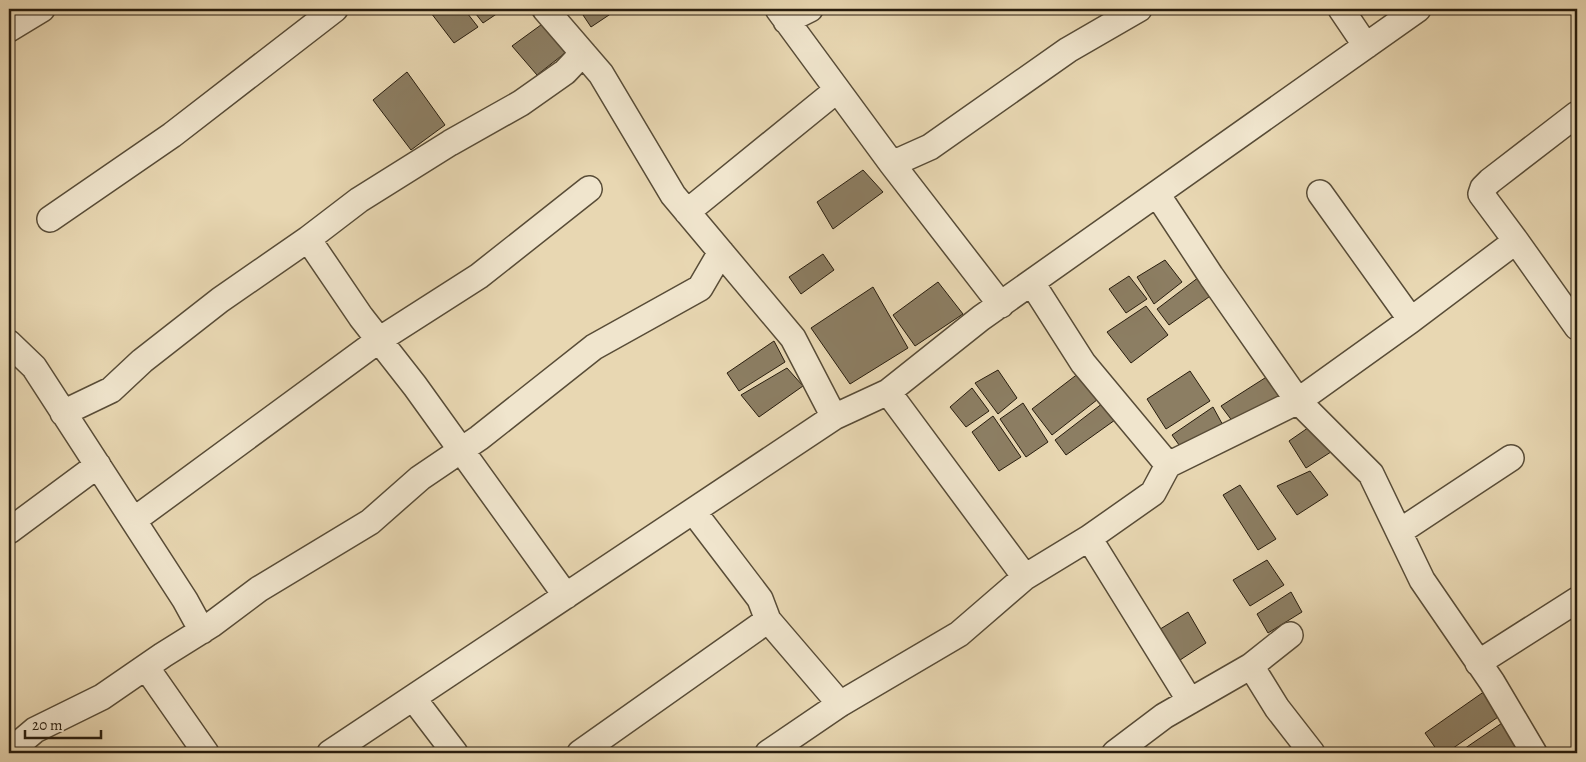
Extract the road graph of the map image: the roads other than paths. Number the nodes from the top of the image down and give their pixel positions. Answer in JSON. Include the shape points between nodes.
{"nodes":[{"id":1,"x":42,"y":9,"type":"edge"},
{"id":2,"x":335,"y":9,"type":"edge"},
{"id":3,"x":545,"y":9,"type":"edge"},
{"id":4,"x":810,"y":9,"type":"edge"},
{"id":5,"x":1139,"y":9,"type":"edge"},
{"id":6,"x":1341,"y":9,"type":"edge"},
{"id":7,"x":1418,"y":9,"type":"edge"},
{"id":8,"x":782,"y":15,"type":"edge"},
{"id":9,"x":9,"y":29,"type":"edge"},
{"id":10,"x":1366,"y":46,"type":"junction"},
{"id":11,"x":583,"y":53,"type":"junction"},
{"id":12,"x":838,"y":90,"type":"junction"},
{"id":13,"x":1577,"y":114,"type":"edge"},
{"id":14,"x":892,"y":164,"type":"junction"},
{"id":15,"x":589,"y":188,"type":"dead end"},
{"id":16,"x":1320,"y":193,"type":"dead end"},
{"id":17,"x":1157,"y":194,"type":"junction"},
{"id":18,"x":687,"y":212,"type":"junction"},
{"id":19,"x":50,"y":219,"type":"dead end"},
{"id":20,"x":308,"y":239,"type":"junction"},
{"id":21,"x":1516,"y":241,"type":"junction"},
{"id":22,"x":720,"y":252,"type":"junction"},
{"id":23,"x":1032,"y":283,"type":"junction"},
{"id":24,"x":1001,"y":305,"type":"junction"},
{"id":25,"x":1411,"y":320,"type":"junction"},
{"id":26,"x":1577,"y":327,"type":"edge"},
{"id":27,"x":379,"y":340,"type":"junction"},
{"id":28,"x":9,"y":343,"type":"edge"},
{"id":29,"x":888,"y":392,"type":"junction"},
{"id":30,"x":1298,"y":401,"type":"junction"},
{"id":31,"x":63,"y":413,"type":"junction"},
{"id":32,"x":834,"y":417,"type":"junction"},
{"id":33,"x":460,"y":451,"type":"junction"},
{"id":34,"x":1511,"y":458,"type":"dead end"},
{"id":35,"x":98,"y":465,"type":"junction"},
{"id":36,"x":1168,"y":465,"type":"junction"},
{"id":37,"x":693,"y":511,"type":"junction"},
{"id":38,"x":134,"y":520,"type":"junction"},
{"id":39,"x":9,"y":531,"type":"edge"},
{"id":40,"x":1399,"y":532,"type":"junction"},
{"id":41,"x":1089,"y":538,"type":"junction"},
{"id":42,"x":1025,"y":578,"type":"junction"},
{"id":43,"x":566,"y":596,"type":"junction"},
{"id":44,"x":1577,"y":600,"type":"edge"},
{"id":45,"x":768,"y":620,"type":"junction"},
{"id":46,"x":202,"y":631,"type":"junction"},
{"id":47,"x":1290,"y":636,"type":"dead end"},
{"id":48,"x":1478,"y":663,"type":"junction"},
{"id":49,"x":1251,"y":666,"type":"junction"},
{"id":50,"x":146,"y":667,"type":"junction"},
{"id":51,"x":413,"y":698,"type":"junction"},
{"id":52,"x":1190,"y":701,"type":"junction"},
{"id":53,"x":840,"y":704,"type":"junction"},
{"id":54,"x":9,"y":752,"type":"edge"},
{"id":55,"x":206,"y":753,"type":"edge"},
{"id":56,"x":330,"y":753,"type":"edge"},
{"id":57,"x":456,"y":753,"type":"edge"},
{"id":58,"x":580,"y":753,"type":"edge"},
{"id":59,"x":768,"y":753,"type":"edge"},
{"id":60,"x":1115,"y":753,"type":"edge"},
{"id":61,"x":1312,"y":753,"type":"edge"},
{"id":62,"x":1534,"y":753,"type":"edge"}],
"edges":[{"from":1,"to":9,"type":"street"},
{"from":2,"to":19,"type":"street","via":[[172,136]]},
{"from":3,"to":11,"type":"street"},
{"from":4,"to":8,"type":"street"},
{"from":5,"to":14,"type":"street","via":[[1068,50],[930,148]]},
{"from":6,"to":10,"type":"street"},
{"from":7,"to":10,"type":"street"},
{"from":8,"to":12,"type":"street"},
{"from":10,"to":17,"type":"street"},
{"from":11,"to":18,"type":"street","via":[[601,74],[673,195]]},
{"from":11,"to":20,"type":"street","via":[[565,72],[521,103],[359,200]]},
{"from":12,"to":14,"type":"street"},
{"from":12,"to":18,"type":"street"},
{"from":13,"to":21,"type":"street","via":[[1483,188],[1481,194]]},
{"from":14,"to":24,"type":"street"},
{"from":15,"to":27,"type":"street","via":[[479,276]]},
{"from":16,"to":25,"type":"street"},
{"from":17,"to":23,"type":"street"},
{"from":17,"to":30,"type":"street"},
{"from":18,"to":22,"type":"street"},
{"from":20,"to":27,"type":"street"},
{"from":20,"to":31,"type":"street","via":[[220,300],[142,361],[111,390]]},
{"from":21,"to":25,"type":"street"},
{"from":21,"to":26,"type":"street"},
{"from":22,"to":32,"type":"street","via":[[793,338]]},
{"from":22,"to":33,"type":"street","via":[[700,288],[594,347]]},
{"from":23,"to":24,"type":"street"},
{"from":23,"to":36,"type":"street","via":[[1082,363]]},
{"from":24,"to":29,"type":"street"},
{"from":25,"to":30,"type":"street"},
{"from":27,"to":33,"type":"street"},
{"from":27,"to":38,"type":"street"},
{"from":28,"to":31,"type":"street","via":[[34,367]]},
{"from":29,"to":32,"type":"street"},
{"from":29,"to":42,"type":"street"},
{"from":30,"to":36,"type":"street"},
{"from":30,"to":40,"type":"street","via":[[1371,474]]},
{"from":31,"to":35,"type":"street"},
{"from":32,"to":37,"type":"street"},
{"from":33,"to":43,"type":"street"},
{"from":33,"to":46,"type":"street","via":[[420,478],[370,522],[259,589]]},
{"from":34,"to":40,"type":"street"},
{"from":35,"to":38,"type":"street"},
{"from":35,"to":39,"type":"street"},
{"from":36,"to":41,"type":"street","via":[[1153,493]]},
{"from":37,"to":43,"type":"street"},
{"from":37,"to":45,"type":"street","via":[[760,599]]},
{"from":38,"to":46,"type":"street","via":[[186,600]]},
{"from":40,"to":48,"type":"street","via":[[1422,580]]},
{"from":41,"to":42,"type":"street"},
{"from":41,"to":52,"type":"street"},
{"from":42,"to":53,"type":"street","via":[[958,634]]},
{"from":43,"to":51,"type":"street"},
{"from":44,"to":48,"type":"street"},
{"from":45,"to":53,"type":"street"},
{"from":45,"to":58,"type":"street"},
{"from":46,"to":50,"type":"street"},
{"from":47,"to":49,"type":"street"},
{"from":48,"to":62,"type":"street"},
{"from":49,"to":52,"type":"street"},
{"from":49,"to":61,"type":"street","via":[[1277,708]]},
{"from":50,"to":54,"type":"street","via":[[102,697],[35,730]]},
{"from":50,"to":55,"type":"street"},
{"from":51,"to":56,"type":"street"},
{"from":51,"to":57,"type":"street"},
{"from":52,"to":60,"type":"street"},
{"from":53,"to":59,"type":"street"}]}
